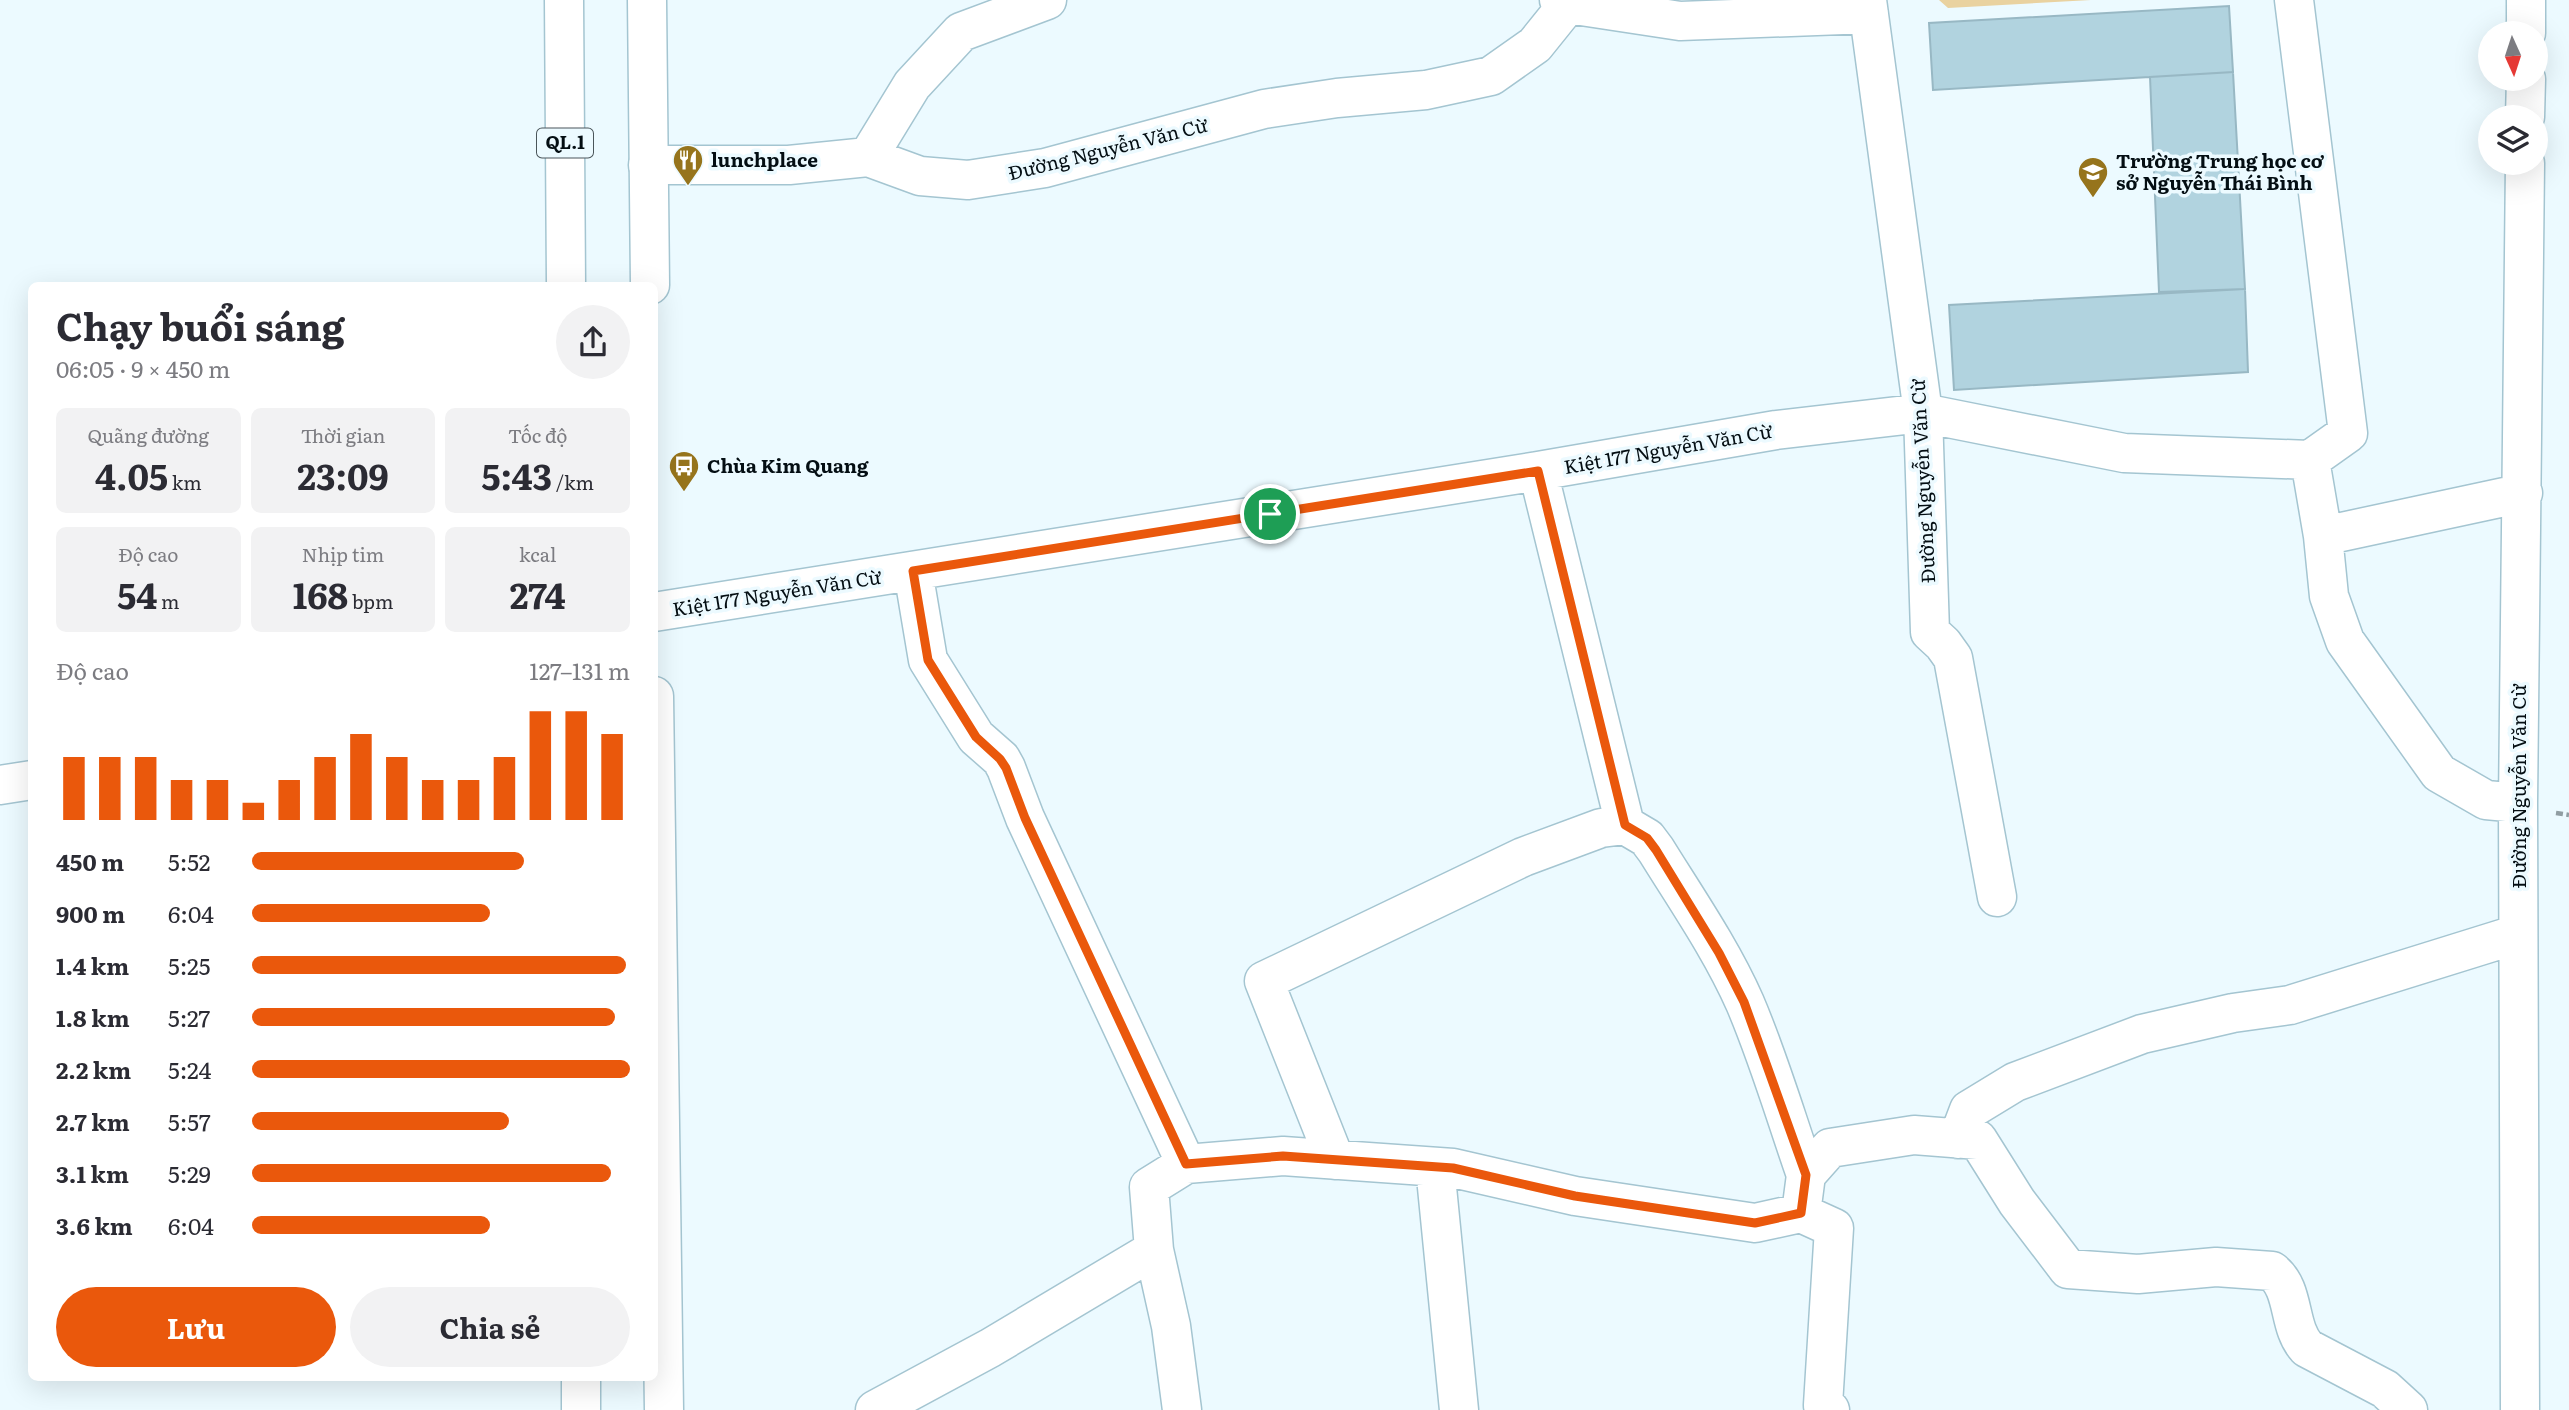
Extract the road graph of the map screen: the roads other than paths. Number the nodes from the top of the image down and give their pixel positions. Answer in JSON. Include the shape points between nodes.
{"nodes":[{"id":1,"x":564,"y":0,"type":"edge"},
{"id":2,"x":646,"y":0,"type":"edge"},
{"id":3,"x":1047,"y":0,"type":"edge"},
{"id":4,"x":2294,"y":0,"type":"edge"},
{"id":5,"x":2526,"y":0,"type":"edge"},
{"id":6,"x":1564,"y":2,"type":"edge"},
{"id":7,"x":1868,"y":7,"type":"edge"},
{"id":8,"x":2526,"y":21,"type":"edge"},
{"id":9,"x":868,"y":157,"type":"junction"},
{"id":10,"x":649,"y":165,"type":"junction"},
{"id":11,"x":2525,"y":175,"type":"edge"},
{"id":12,"x":566,"y":282,"type":"edge"},
{"id":13,"x":650,"y":282,"type":"edge"},
{"id":14,"x":1923,"y":413,"type":"junction"},
{"id":15,"x":2310,"y":460,"type":"junction"},
{"id":16,"x":1538,"y":471,"type":"junction"},
{"id":17,"x":2523,"y":493,"type":"junction"},
{"id":18,"x":2323,"y":536,"type":"junction"},
{"id":19,"x":913,"y":571,"type":"junction"},
{"id":20,"x":658,"y":611,"type":"edge"},
{"id":21,"x":28,"y":781,"type":"edge"},
{"id":22,"x":0,"y":785,"type":"edge"},
{"id":23,"x":2518,"y":803,"type":"junction"},
{"id":24,"x":1625,"y":825,"type":"junction"},
{"id":25,"x":1997,"y":897,"type":"dead end"},
{"id":26,"x":2518,"y":934,"type":"junction"},
{"id":27,"x":658,"y":982,"type":"edge"},
{"id":28,"x":1958,"y":1139,"type":"junction"},
{"id":29,"x":1335,"y":1160,"type":"junction"},
{"id":30,"x":1186,"y":1164,"type":"junction"},
{"id":31,"x":1435,"y":1167,"type":"junction"},
{"id":32,"x":1806,"y":1175,"type":"junction"},
{"id":33,"x":1801,"y":1213,"type":"junction"},
{"id":34,"x":1154,"y":1250,"type":"junction"},
{"id":35,"x":581,"y":1381,"type":"edge"},
{"id":36,"x":581,"y":1410,"type":"edge"},
{"id":37,"x":664,"y":1410,"type":"edge"},
{"id":38,"x":875,"y":1410,"type":"edge"},
{"id":39,"x":1182,"y":1410,"type":"edge"},
{"id":40,"x":1459,"y":1410,"type":"edge"},
{"id":41,"x":1830,"y":1410,"type":"edge"},
{"id":42,"x":2408,"y":1410,"type":"edge"},
{"id":43,"x":2520,"y":1410,"type":"edge"}],
"edges":[{"from":1,"to":12,"type":"main road","number":"QL.1"},
{"from":2,"to":10,"type":"main road"},
{"from":3,"to":9,"type":"main road","via":[[961,32],[912,85]]},
{"from":4,"to":15,"type":"main road","via":[[2348,433]]},
{"from":5,"to":8,"type":"main road"},
{"from":6,"to":7,"type":"main road","name":"Đường Nguyễn Văn Cừ","via":[[1680,21]]},
{"from":6,"to":9,"type":"main road","name":"Đường Nguyễn Văn Cừ","via":[[1535,45],[1491,76],[1426,90],[1264,109],[1045,168],[968,180],[920,176]]},
{"from":7,"to":14,"type":"main road","name":"Đường Nguyễn Văn Cừ"},
{"from":9,"to":10,"type":"main road","via":[[789,165]]},
{"from":10,"to":13,"type":"main road"},
{"from":11,"to":17,"type":"main road","name":"Đường Nguyễn Văn Cừ"},
{"from":14,"to":15,"type":"main road","name":"Kiệt 177 Nguyễn Văn Cừ","via":[[2124,453]]},
{"from":14,"to":16,"type":"main road","name":"Kiệt 177 Nguyễn Văn Cừ","via":[[1776,430]]},
{"from":14,"to":25,"type":"main road","name":"Đường Nguyễn Văn Cừ","via":[[1930,632],[1953,658]]},
{"from":15,"to":18,"type":"main road"},
{"from":16,"to":19,"type":"main road","name":"Kiệt 177 Nguyễn Văn Cừ"},
{"from":16,"to":24,"type":"main road"},
{"from":17,"to":18,"type":"main road"},
{"from":17,"to":23,"type":"main road","name":"Đường Nguyễn Văn Cừ"},
{"from":18,"to":23,"type":"main road","via":[[2329,596],[2345,641],[2380,693],[2439,773],[2486,800]]},
{"from":19,"to":20,"type":"main road","name":"Kiệt 177 Nguyễn Văn Cừ"},
{"from":19,"to":30,"type":"main road","via":[[928,660],[976,737],[1006,768]]},
{"from":21,"to":22,"type":"main road"},
{"from":23,"to":26,"type":"main road","name":"Đường Nguyễn Văn Cừ"},
{"from":24,"to":29,"type":"main road","via":[[1601,828],[1523,857],[1264,981]]},
{"from":24,"to":32,"type":"main road","via":[[1647,838],[1656,850],[1719,953],[1758,1036]]},
{"from":26,"to":28,"type":"main road","via":[[2290,1004],[2142,1034],[2015,1082],[1969,1110]]},
{"from":26,"to":43,"type":"main road","name":"Đường Nguyễn Văn Cừ"},
{"from":27,"to":37,"type":"main road"},
{"from":28,"to":32,"type":"main road","via":[[1914,1135],[1830,1148]]},
{"from":28,"to":42,"type":"main road","via":[[1978,1140],[2068,1269],[2138,1274],[2216,1267],[2272,1271],[2285,1285],[2300,1341],[2385,1389]]},
{"from":29,"to":30,"type":"main road","via":[[1283,1156]]},
{"from":29,"to":31,"type":"main road"},
{"from":30,"to":34,"type":"main road","via":[[1149,1187]]},
{"from":31,"to":33,"type":"main road","via":[[1575,1196],[1755,1223]]},
{"from":31,"to":40,"type":"main road"},
{"from":32,"to":33,"type":"main road"},
{"from":33,"to":41,"type":"main road","via":[[1833,1228],[1823,1405]]},
{"from":34,"to":38,"type":"main road"},
{"from":34,"to":39,"type":"main road","via":[[1171,1326]]},
{"from":35,"to":36,"type":"main road"}]}
